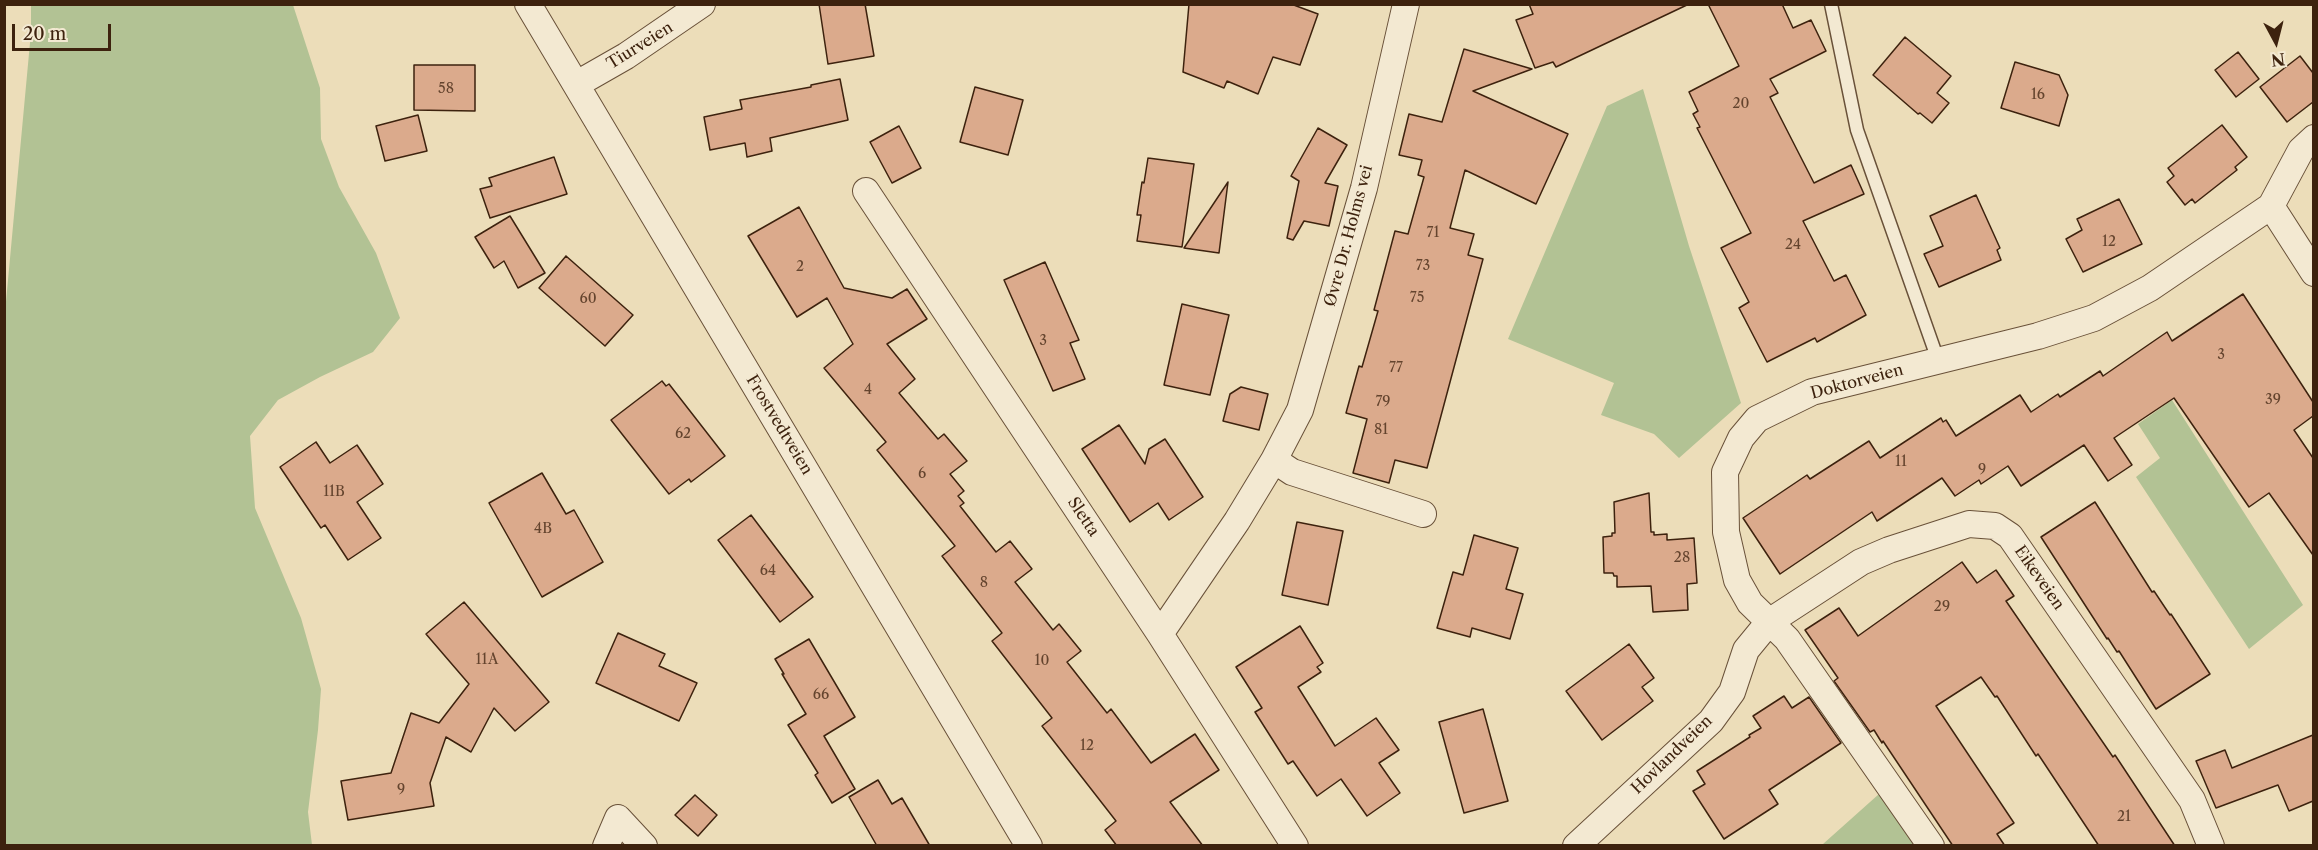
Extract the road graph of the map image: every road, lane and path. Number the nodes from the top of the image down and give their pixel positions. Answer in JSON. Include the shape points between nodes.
{"nodes":[{"id":1,"x":528,"y":4,"type":"edge"},
{"id":2,"x":702,"y":4,"type":"edge"},
{"id":3,"x":1406,"y":4,"type":"edge"},
{"id":4,"x":1831,"y":4,"type":"edge"},
{"id":5,"x":577,"y":84,"type":"junction"},
{"id":6,"x":2313,"y":138,"type":"edge"},
{"id":7,"x":866,"y":191,"type":"dead end"},
{"id":8,"x":2271,"y":206,"type":"junction"},
{"id":9,"x":2313,"y":273,"type":"edge"},
{"id":10,"x":1938,"y":360,"type":"junction"},
{"id":11,"x":1274,"y":460,"type":"junction"},
{"id":12,"x":1423,"y":514,"type":"dead end"},
{"id":13,"x":1769,"y":622,"type":"junction"},
{"id":14,"x":1160,"y":634,"type":"junction"},
{"id":15,"x":606,"y":846,"type":"edge"},
{"id":16,"x":644,"y":846,"type":"edge"},
{"id":17,"x":1029,"y":846,"type":"edge"},
{"id":18,"x":1295,"y":846,"type":"edge"},
{"id":19,"x":1576,"y":846,"type":"edge"},
{"id":20,"x":1931,"y":846,"type":"edge"},
{"id":21,"x":2211,"y":846,"type":"edge"}],
"edges":[{"from":1,"to":5,"type":"street","name":"Frostvedtveien"},
{"from":2,"to":5,"type":"street","name":"Tiurveien"},
{"from":3,"to":11,"type":"street","name":"Øvre Dr. Holms vei","via":[[1364,188],[1300,410]]},
{"from":4,"to":10,"type":"lane","via":[[1857,130]]},
{"from":5,"to":17,"type":"street","name":"Frostvedtveien"},
{"from":6,"to":8,"type":"street","name":"Doktorveien","via":[[2301,150]]},
{"from":7,"to":14,"type":"street","name":"Sletta"},
{"from":8,"to":9,"type":"street"},
{"from":8,"to":10,"type":"street","name":"Doktorveien","via":[[2150,288],[2094,318]]},
{"from":10,"to":13,"type":"street","name":"Doktorveien","via":[[1812,392],[1757,419],[1741,438],[1725,472],[1726,532],[1737,580],[1750,603]]},
{"from":11,"to":12,"type":"street","via":[[1292,472]]},
{"from":11,"to":14,"type":"street","name":"Øvre Dr. Holms vei"},
{"from":13,"to":19,"type":"street","name":"Hovlandveien","via":[[1746,650],[1732,692],[1711,721]]},
{"from":13,"to":20,"type":"street","name":"Doktorveien","via":[[1787,639]]},
{"from":13,"to":21,"type":"street","name":"Eikeveien","via":[[1861,562],[1889,550],[1969,524],[1995,526],[2010,536],[2180,781]]},
{"from":14,"to":18,"type":"street","name":"Sletta"},
{"from":15,"to":16,"type":"street","via":[[618,818]]}]}
